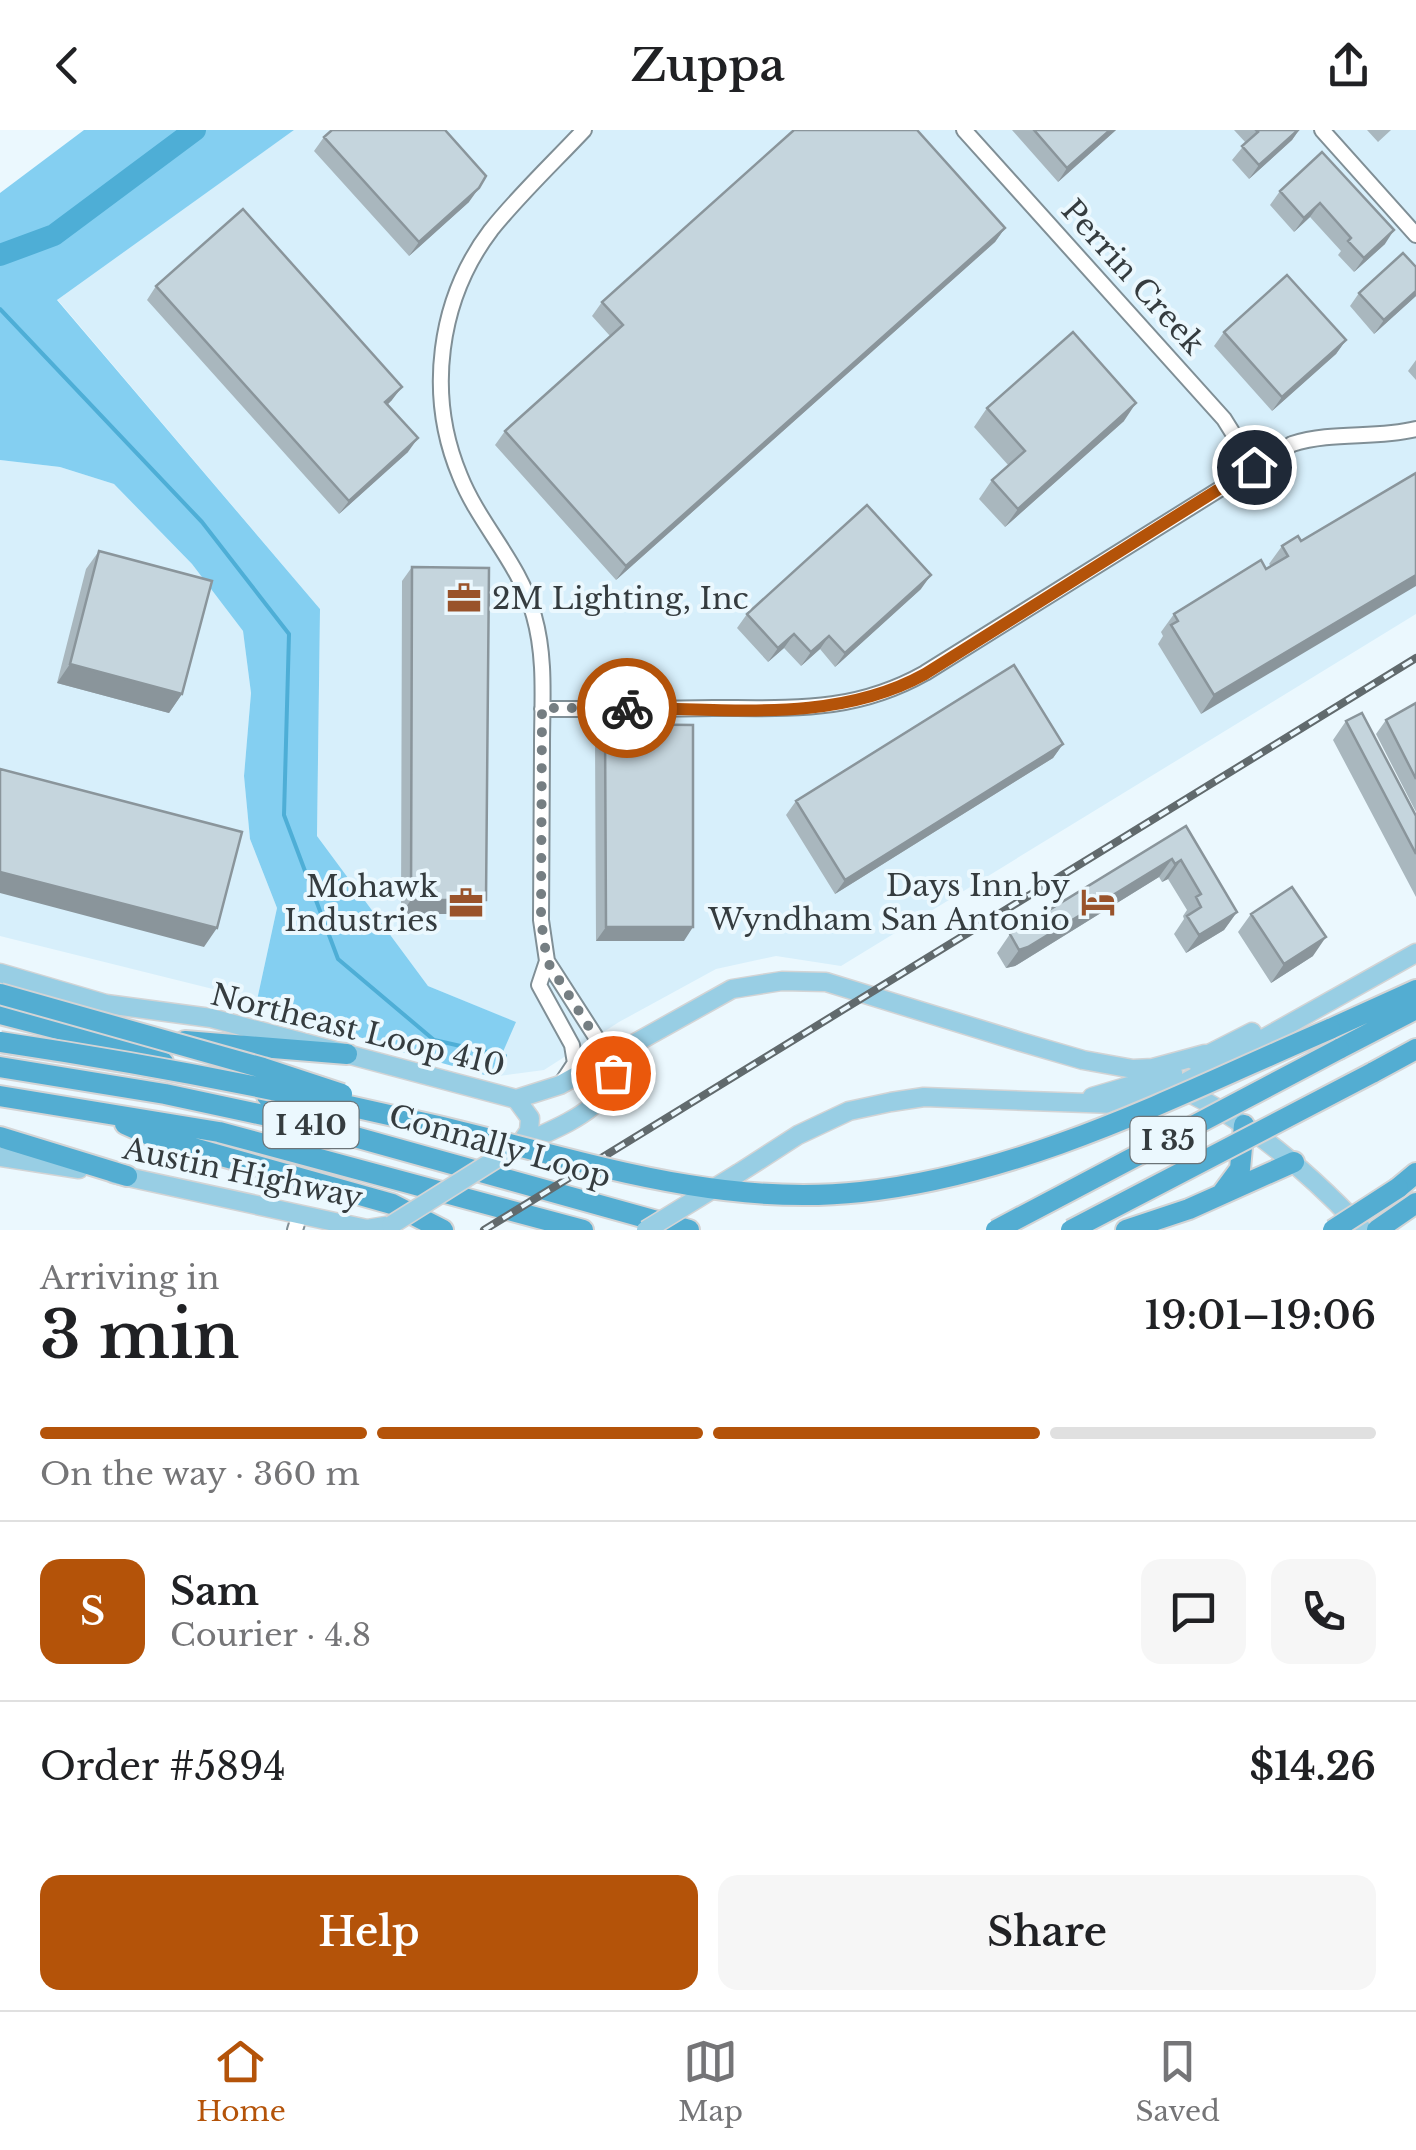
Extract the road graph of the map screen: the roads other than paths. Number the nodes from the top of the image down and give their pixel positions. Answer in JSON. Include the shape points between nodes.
{"nodes":[{"id":1,"x":584,"y":130,"type":"edge"},
{"id":2,"x":964,"y":130,"type":"edge"},
{"id":3,"x":1322,"y":130,"type":"edge"},
{"id":4,"x":1416,"y":235,"type":"edge"},
{"id":5,"x":1416,"y":429,"type":"edge"},
{"id":6,"x":1254,"y":467,"type":"junction"},
{"id":7,"x":542,"y":708,"type":"junction"},
{"id":8,"x":1416,"y":953,"type":"edge"},
{"id":9,"x":547,"y":961,"type":"junction"},
{"id":10,"x":0,"y":972,"type":"edge"},
{"id":11,"x":1354,"y":986,"type":"junction"},
{"id":12,"x":1416,"y":990,"type":"edge"},
{"id":13,"x":0,"y":994,"type":"edge"},
{"id":14,"x":1416,"y":1009,"type":"edge"},
{"id":15,"x":0,"y":1014,"type":"edge"},
{"id":16,"x":74,"y":1033,"type":"junction"},
{"id":17,"x":0,"y":1042,"type":"edge"},
{"id":18,"x":1416,"y":1049,"type":"edge"},
{"id":19,"x":348,"y":1054,"type":"junction"},
{"id":20,"x":1204,"y":1054,"type":"junction"},
{"id":21,"x":610,"y":1060,"type":"junction"},
{"id":22,"x":0,"y":1067,"type":"edge"},
{"id":23,"x":1372,"y":1072,"type":"junction"},
{"id":24,"x":560,"y":1085,"type":"junction"},
{"id":25,"x":1177,"y":1087,"type":"junction"},
{"id":26,"x":0,"y":1096,"type":"edge"},
{"id":27,"x":516,"y":1099,"type":"junction"},
{"id":28,"x":1072,"y":1102,"type":"junction"},
{"id":29,"x":96,"y":1111,"type":"junction"},
{"id":30,"x":1244,"y":1125,"type":"junction"},
{"id":31,"x":439,"y":1126,"type":"junction"},
{"id":32,"x":0,"y":1137,"type":"edge"},
{"id":33,"x":512,"y":1150,"type":"junction"},
{"id":34,"x":0,"y":1156,"type":"edge"},
{"id":35,"x":1294,"y":1162,"type":"junction"},
{"id":36,"x":1416,"y":1173,"type":"edge"},
{"id":37,"x":128,"y":1176,"type":"junction"},
{"id":38,"x":1222,"y":1194,"type":"junction"},
{"id":39,"x":1410,"y":1207,"type":"edge"},
{"id":40,"x":616,"y":1211,"type":"junction"},
{"id":41,"x":298,"y":1222,"type":"edge"},
{"id":42,"x":319,"y":1224,"type":"edge"},
{"id":43,"x":443,"y":1230,"type":"edge"},
{"id":44,"x":584,"y":1230,"type":"edge"},
{"id":45,"x":646,"y":1230,"type":"edge"},
{"id":46,"x":689,"y":1230,"type":"edge"},
{"id":47,"x":996,"y":1230,"type":"edge"},
{"id":48,"x":1071,"y":1230,"type":"edge"},
{"id":49,"x":1100,"y":1230,"type":"edge"},
{"id":50,"x":1126,"y":1230,"type":"edge"},
{"id":51,"x":1333,"y":1230,"type":"edge"},
{"id":52,"x":1363,"y":1230,"type":"edge"},
{"id":53,"x":1377,"y":1230,"type":"edge"}],
"edges":[{"from":1,"to":7,"type":"street","via":[[476,253],[454,300],[442,350],[441,402],[451,452],[528,596],[540,644]]},
{"from":2,"to":6,"type":"street","name":"Perrin Creek","via":[[1224,420]]},
{"from":3,"to":4,"type":"street"},
{"from":5,"to":6,"type":"street","via":[[1306,440]]},
{"from":6,"to":7,"type":"street","via":[[882,695],[810,708]]},
{"from":7,"to":9,"type":"street","via":[[541,920]]},
{"from":8,"to":11,"type":"main road"},
{"from":9,"to":21,"type":"street"},
{"from":9,"to":24,"type":"street","via":[[538,985],[572,1045],[575,1063]]},
{"from":10,"to":19,"type":"main road","name":"Northeast Loop 410","via":[[106,1004],[211,1018]]},
{"from":11,"to":20,"type":"main road"},
{"from":11,"to":25,"type":"main road"},
{"from":12,"to":31,"type":"highway","bridge":true,"via":[[1057,1146],[955,1176],[857,1193],[672,1185]]},
{"from":13,"to":31,"type":"highway","bridge":true},
{"from":14,"to":47,"type":"highway","number":"I 35","bridge":true},
{"from":15,"to":16,"type":"highway"},
{"from":16,"to":19,"type":"highway"},
{"from":16,"to":40,"type":"highway"},
{"from":17,"to":31,"type":"highway","bridge":true,"via":[[148,1064]]},
{"from":18,"to":23,"type":"highway","number":"I 35"},
{"from":19,"to":27,"type":"main road","name":"Northeast Loop 410"},
{"from":20,"to":21,"type":"main road","name":"Northeast Loop 410","via":[[1133,1069],[1083,1060],[826,982],[804,981],[732,989]]},
{"from":20,"to":28,"type":"main road","via":[[1185,1069]]},
{"from":21,"to":24,"type":"main road","name":"Northeast Loop 410"},
{"from":21,"to":33,"type":"main road","name":"Austin Highway","via":[[609,1089],[596,1105]]},
{"from":22,"to":40,"type":"highway","name":"Connally Loop","number":"I 410","via":[[319,1127]]},
{"from":23,"to":48,"type":"highway","number":"I 35","bridge":true},
{"from":23,"to":49,"type":"highway","bridge":true},
{"from":24,"to":27,"type":"main road","name":"Northeast Loop 410"},
{"from":25,"to":28,"type":"main road","via":[[1135,1101]]},
{"from":25,"to":30,"type":"main road"},
{"from":26,"to":29,"type":"highway","number":"I 410"},
{"from":27,"to":33,"type":"main road","via":[[530,1118],[529,1131]]},
{"from":28,"to":45,"type":"main road","bridge":true,"via":[[924,1097],[850,1111]]},
{"from":29,"to":43,"type":"highway","number":"I 410","via":[[154,1137],[392,1204]]},
{"from":29,"to":44,"type":"highway","via":[[272,1144]]},
{"from":30,"to":35,"type":"main road"},
{"from":30,"to":38,"type":"highway","via":[[1240,1168]]},
{"from":32,"to":37,"type":"highway"},
{"from":33,"to":42,"type":"main road","name":"Austin Highway","bridge":true,"via":[[390,1225]]},
{"from":34,"to":37,"type":"main road","name":"Austin Highway"},
{"from":35,"to":38,"type":"highway"},
{"from":35,"to":52,"type":"main road"},
{"from":36,"to":51,"type":"highway","bridge":true},
{"from":37,"to":41,"type":"main road","name":"Austin Highway"},
{"from":38,"to":50,"type":"highway"},
{"from":39,"to":53,"type":"highway"},
{"from":40,"to":46,"type":"highway","name":"Connally Loop","number":"I 410"},
{"from":41,"to":42,"type":"main road","name":"Austin Highway"}]}
